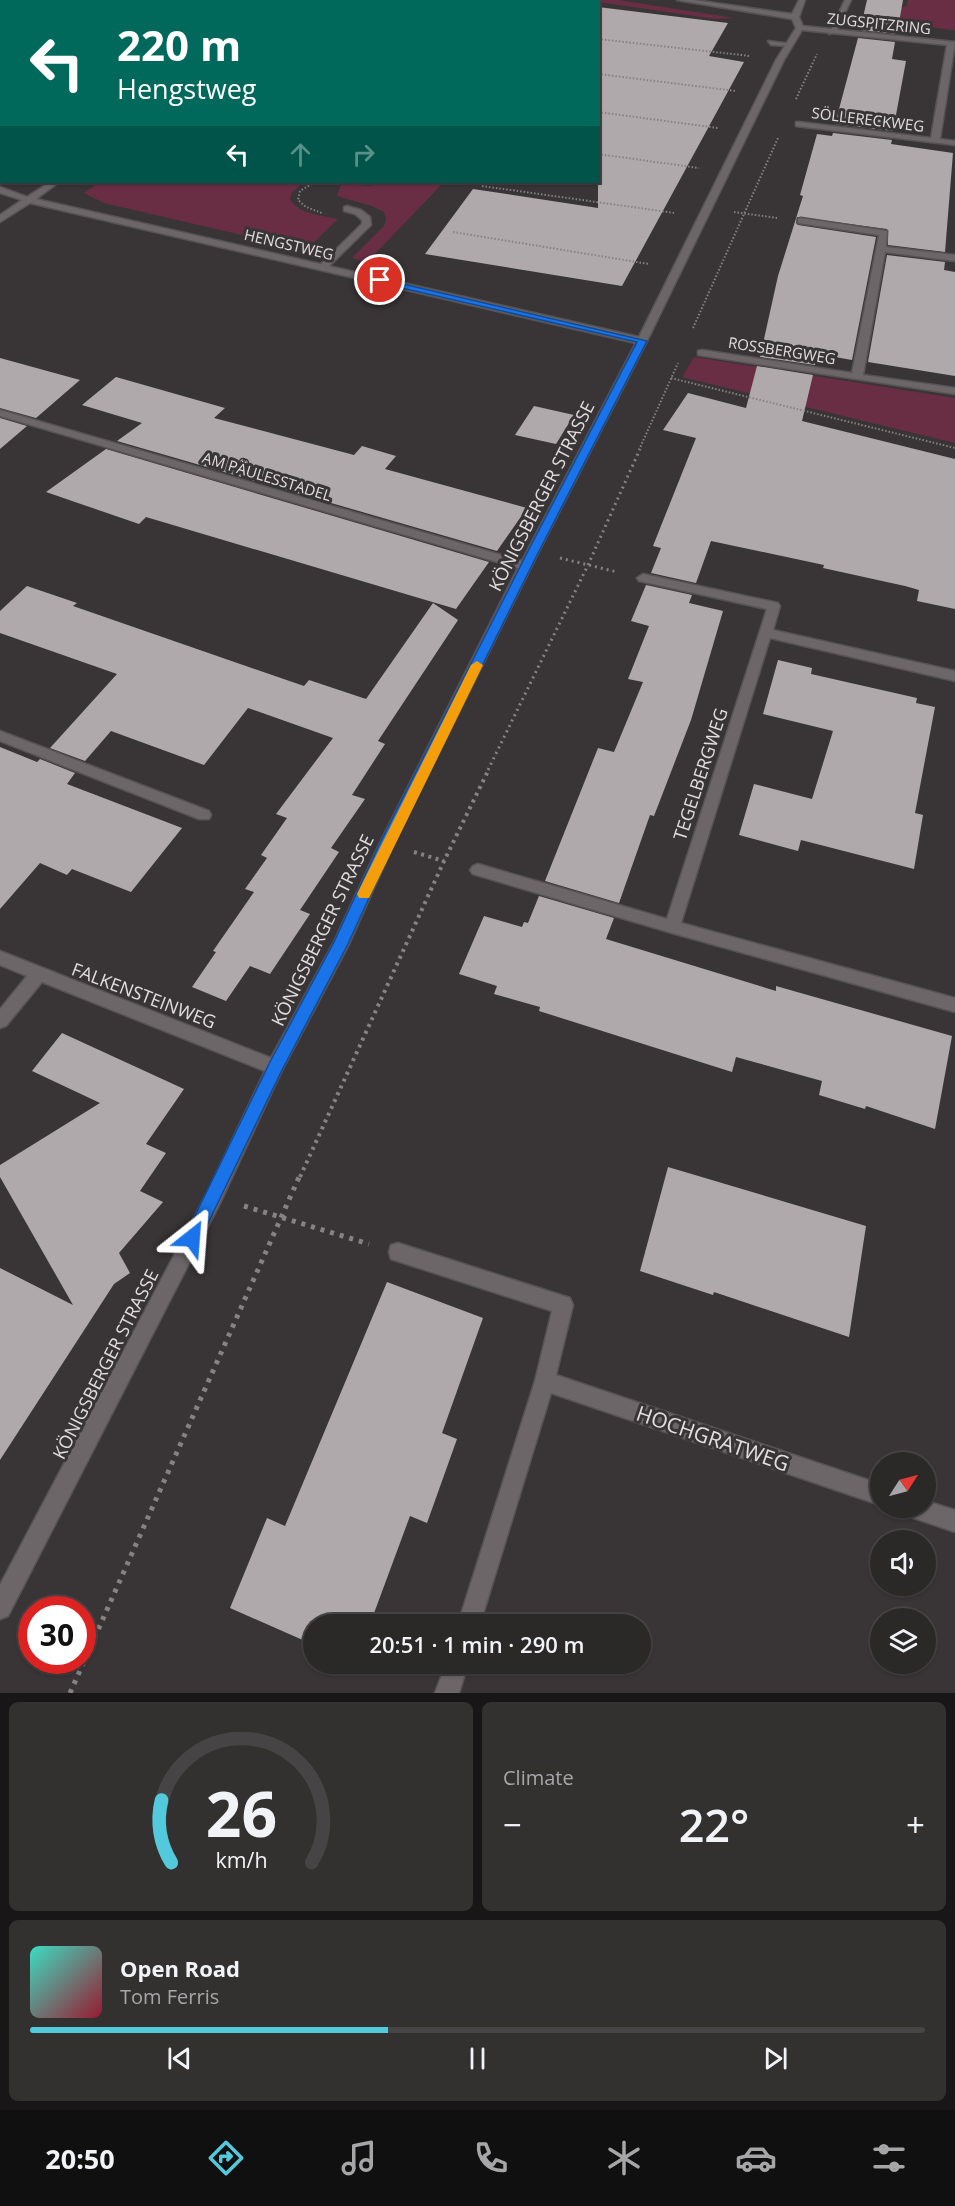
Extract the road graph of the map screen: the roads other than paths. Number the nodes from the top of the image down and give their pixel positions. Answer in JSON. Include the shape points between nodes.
{"nodes":[{"id":1,"x":680,"y":0,"type":"edge"},
{"id":2,"x":802,"y":0,"type":"edge"},
{"id":3,"x":848,"y":0,"type":"edge"},
{"id":4,"x":797,"y":22,"type":"junction"},
{"id":5,"x":832,"y":32,"type":"junction"},
{"id":6,"x":771,"y":43,"type":"dead end"},
{"id":7,"x":788,"y":44,"type":"junction"},
{"id":8,"x":953,"y":44,"type":"edge"},
{"id":9,"x":799,"y":124,"type":"dead end"},
{"id":10,"x":934,"y":141,"type":"junction"},
{"id":11,"x":955,"y":143,"type":"edge"},
{"id":12,"x":54,"y":183,"type":"edge"},
{"id":13,"x":0,"y":190,"type":"edge"},
{"id":14,"x":29,"y":200,"type":"junction"},
{"id":15,"x":346,"y":208,"type":"dead end"},
{"id":16,"x":0,"y":219,"type":"edge"},
{"id":17,"x":801,"y":221,"type":"road end"},
{"id":18,"x":880,"y":249,"type":"junction"},
{"id":19,"x":955,"y":258,"type":"edge"},
{"id":20,"x":323,"y":267,"type":"junction"},
{"id":21,"x":642,"y":341,"type":"junction"},
{"id":22,"x":702,"y":353,"type":"dead end"},
{"id":23,"x":857,"y":377,"type":"junction"},
{"id":24,"x":955,"y":391,"type":"edge"},
{"id":25,"x":0,"y":413,"type":"edge"},
{"id":26,"x":529,"y":559,"type":"junction"},
{"id":27,"x":643,"y":578,"type":"road end"},
{"id":28,"x":766,"y":633,"type":"junction"},
{"id":29,"x":955,"y":676,"type":"edge"},
{"id":30,"x":0,"y":736,"type":"edge"},
{"id":31,"x":204,"y":815,"type":"dead end"},
{"id":32,"x":478,"y":870,"type":"road end"},
{"id":33,"x":672,"y":927,"type":"junction"},
{"id":34,"x":0,"y":958,"type":"edge"},
{"id":35,"x":38,"y":975,"type":"junction"},
{"id":36,"x":955,"y":1005,"type":"edge"},
{"id":37,"x":0,"y":1021,"type":"edge"},
{"id":38,"x":275,"y":1067,"type":"junction"},
{"id":39,"x":398,"y":1252,"type":"road end"},
{"id":40,"x":545,"y":1381,"type":"junction"},
{"id":41,"x":870,"y":1492,"type":"edge"},
{"id":42,"x":936,"y":1515,"type":"edge"},
{"id":43,"x":955,"y":1521,"type":"edge"},
{"id":44,"x":0,"y":1608,"type":"edge"},
{"id":45,"x":472,"y":1614,"type":"edge"},
{"id":46,"x":454,"y":1674,"type":"edge"},
{"id":47,"x":447,"y":1693,"type":"edge"}],
"edges":[{"from":1,"to":4,"type":"street","name":"ZUGSPITZRING"},
{"from":2,"to":4,"type":"street","name":"KÖNIGSBERGER STRASSE"},
{"from":3,"to":5,"type":"street"},
{"from":4,"to":5,"type":"street","name":"ZUGSPITZRING"},
{"from":4,"to":7,"type":"street","name":"KÖNIGSBERGER STRASSE"},
{"from":5,"to":8,"type":"street","name":"ZUGSPITZRING"},
{"from":6,"to":7,"type":"street"},
{"from":7,"to":21,"type":"street","name":"KÖNIGSBERGER STRASSE"},
{"from":8,"to":10,"type":"street","name":"SÖLLERECKWEG"},
{"from":9,"to":10,"type":"street","name":"SÖLLERECKWEG"},
{"from":10,"to":11,"type":"street","name":"SÖLLERECKWEG"},
{"from":12,"to":14,"type":"street"},
{"from":13,"to":14,"type":"street","name":"HENGSTWEG"},
{"from":14,"to":16,"type":"street"},
{"from":14,"to":20,"type":"street","name":"HENGSTWEG"},
{"from":15,"to":20,"type":"street","via":[[364,216],[366,225]]},
{"from":17,"to":18,"type":"street","via":[[884,232]]},
{"from":18,"to":19,"type":"street"},
{"from":18,"to":23,"type":"street","name":"ROSSBERGWEG"},
{"from":20,"to":21,"type":"street","name":"HENGSTWEG"},
{"from":21,"to":26,"type":"street","name":"KÖNIGSBERGER STRASSE"},
{"from":22,"to":23,"type":"street","name":"ROSSBERGWEG"},
{"from":23,"to":24,"type":"street","name":"ROSSBERGWEG"},
{"from":25,"to":26,"type":"street","name":"AM PÄULESSTADEL"},
{"from":26,"to":38,"type":"street","name":"KÖNIGSBERGER STRASSE","via":[[341,944]]},
{"from":27,"to":28,"type":"street","name":"TEGELBERGWEG","via":[[774,606]]},
{"from":28,"to":29,"type":"street"},
{"from":28,"to":33,"type":"street","name":"TEGELBERGWEG"},
{"from":30,"to":31,"type":"street"},
{"from":32,"to":33,"type":"street"},
{"from":33,"to":36,"type":"street"},
{"from":34,"to":35,"type":"street","name":"FALKENSTEINWEG"},
{"from":35,"to":37,"type":"street"},
{"from":35,"to":38,"type":"street","name":"FALKENSTEINWEG"},
{"from":38,"to":44,"type":"street","name":"KÖNIGSBERGER STRASSE","via":[[214,1197]]},
{"from":39,"to":40,"type":"street","via":[[563,1305]]},
{"from":40,"to":41,"type":"street","name":"HOCHGRATWEG"},
{"from":40,"to":45,"type":"street"},
{"from":42,"to":43,"type":"street"},
{"from":46,"to":47,"type":"street"}]}
